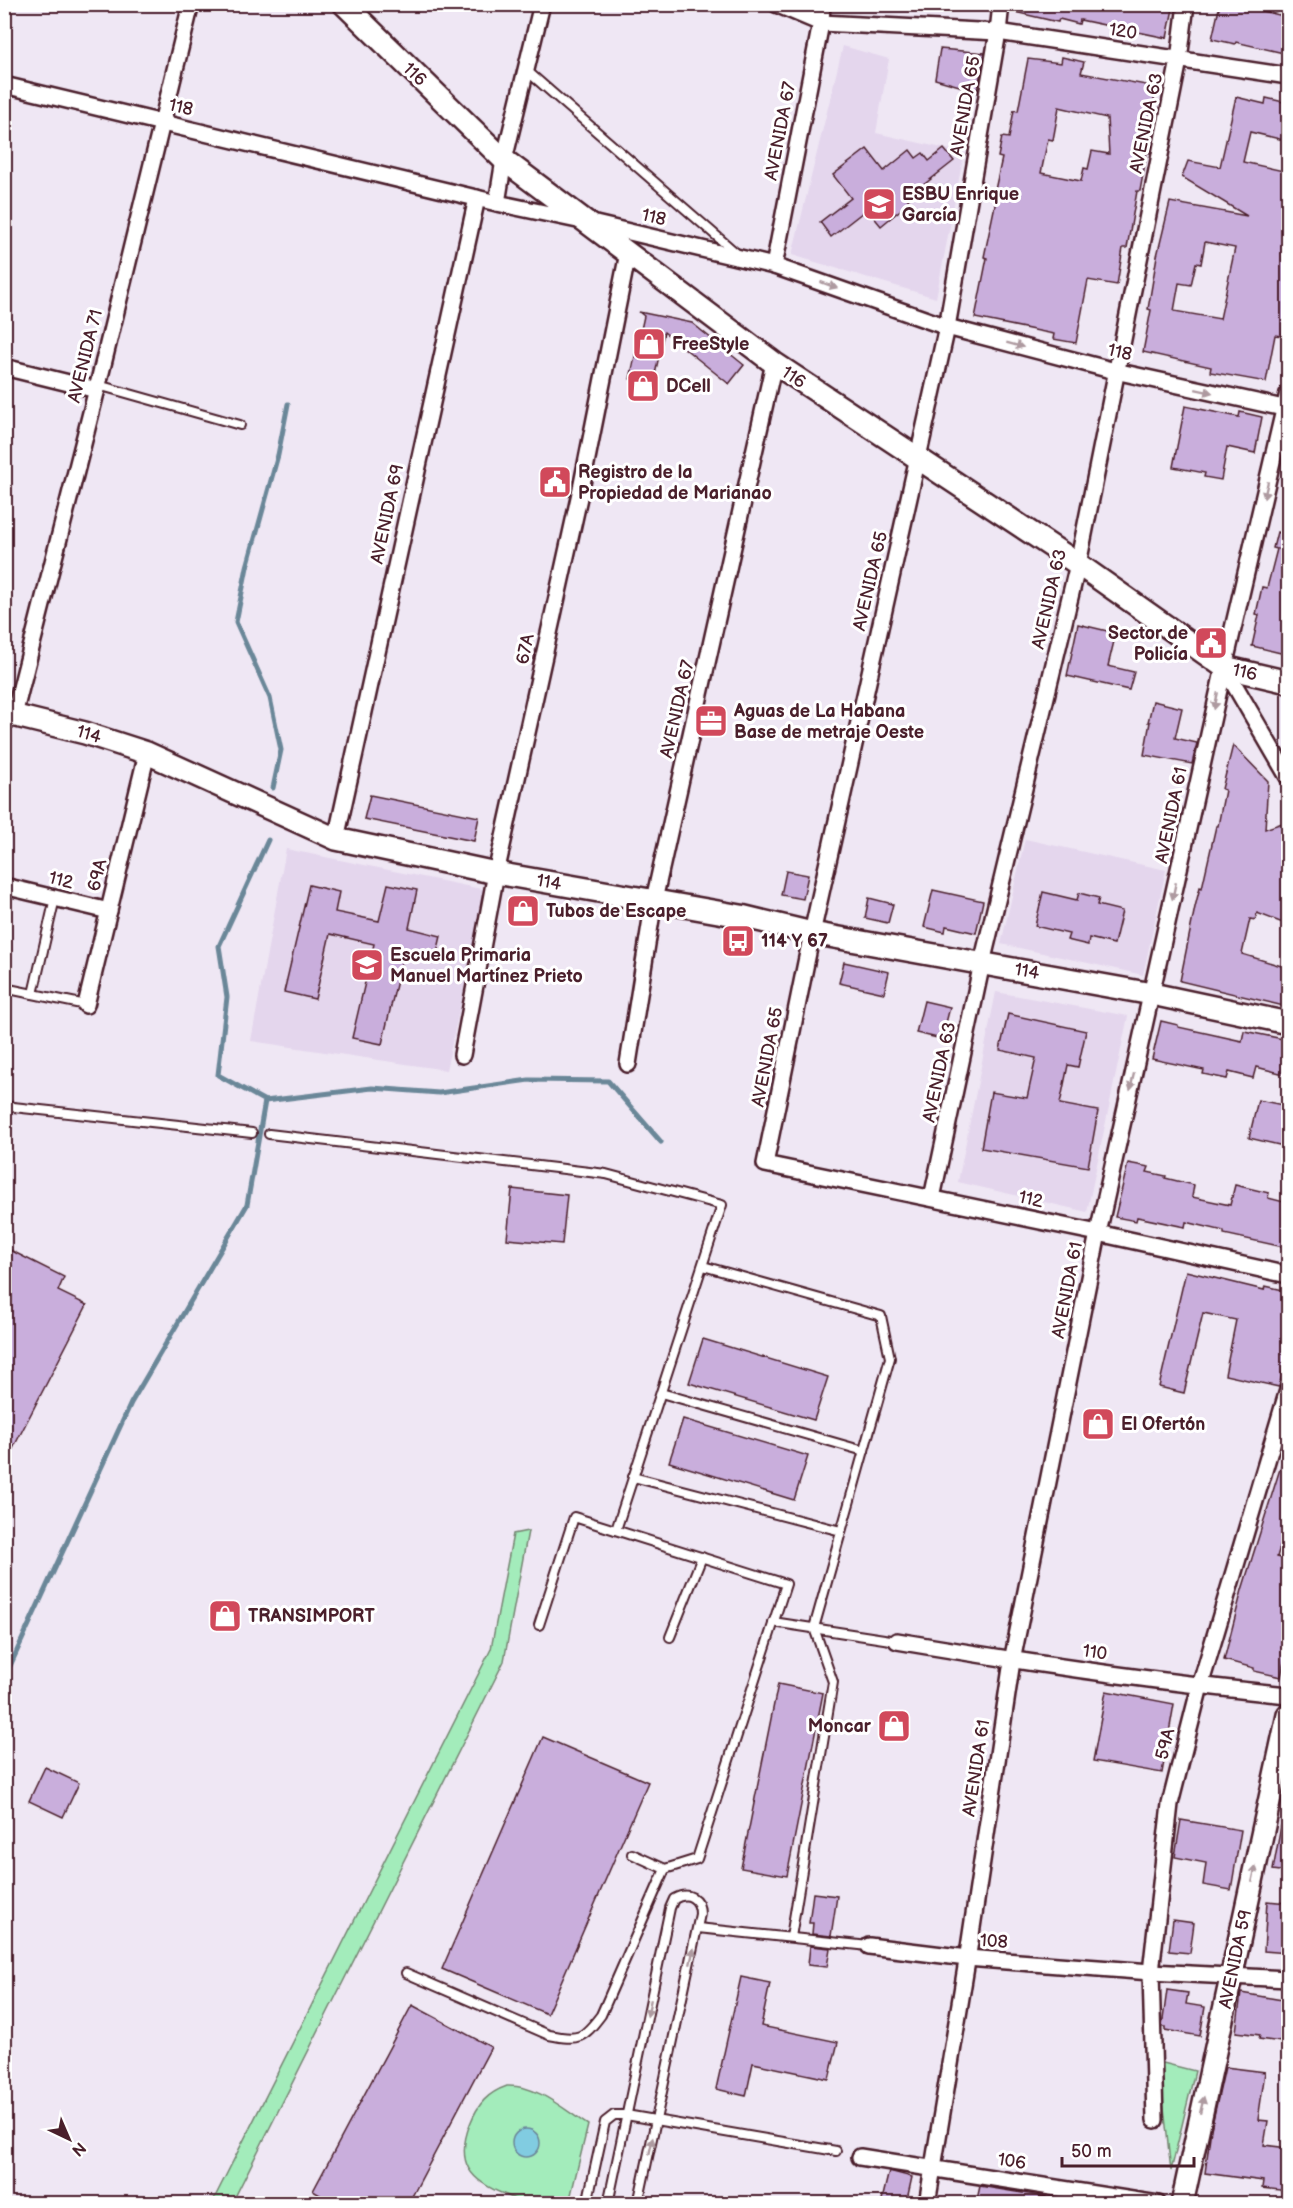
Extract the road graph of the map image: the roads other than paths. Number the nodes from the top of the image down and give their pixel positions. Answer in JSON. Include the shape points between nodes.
{"nodes":[{"id":1,"x":191,"y":4,"type":"edge"},
{"id":2,"x":344,"y":4,"type":"edge"},
{"id":3,"x":543,"y":4,"type":"edge"},
{"id":4,"x":776,"y":4,"type":"edge"},
{"id":5,"x":822,"y":4,"type":"edge"},
{"id":6,"x":1001,"y":4,"type":"edge"},
{"id":7,"x":1186,"y":4,"type":"edge"},
{"id":8,"x":821,"y":23,"type":"junction"},
{"id":9,"x":998,"y":32,"type":"junction"},
{"id":10,"x":1179,"y":60,"type":"junction"},
{"id":11,"x":525,"y":69,"type":"junction"},
{"id":12,"x":1288,"y":76,"type":"edge"},
{"id":13,"x":4,"y":85,"type":"edge"},
{"id":14,"x":161,"y":122,"type":"junction"},
{"id":15,"x":504,"y":160,"type":"junction"},
{"id":16,"x":477,"y":198,"type":"junction"},
{"id":17,"x":497,"y":203,"type":"junction"},
{"id":18,"x":586,"y":222,"type":"junction"},
{"id":19,"x":628,"y":253,"type":"junction"},
{"id":20,"x":742,"y":258,"type":"junction"},
{"id":21,"x":774,"y":266,"type":"junction"},
{"id":22,"x":946,"y":327,"type":"junction"},
{"id":23,"x":774,"y":363,"type":"junction"},
{"id":24,"x":4,"y":367,"type":"edge"},
{"id":25,"x":1115,"y":371,"type":"junction"},
{"id":26,"x":97,"y":388,"type":"junction"},
{"id":27,"x":1288,"y":393,"type":"edge"},
{"id":28,"x":1287,"y":409,"type":"edge"},
{"id":29,"x":240,"y":425,"type":"dead end"},
{"id":30,"x":917,"y":459,"type":"junction"},
{"id":31,"x":1078,"y":564,"type":"junction"},
{"id":32,"x":1224,"y":668,"type":"junction"},
{"id":33,"x":1288,"y":682,"type":"edge"},
{"id":34,"x":9,"y":714,"type":"edge"},
{"id":35,"x":147,"y":753,"type":"junction"},
{"id":36,"x":1288,"y":777,"type":"edge"},
{"id":37,"x":336,"y":838,"type":"junction"},
{"id":38,"x":496,"y":873,"type":"junction"},
{"id":39,"x":4,"y":886,"type":"edge"},
{"id":40,"x":55,"y":898,"type":"junction"},
{"id":41,"x":654,"y":900,"type":"junction"},
{"id":42,"x":109,"y":911,"type":"junction"},
{"id":43,"x":812,"y":933,"type":"junction"},
{"id":44,"x":982,"y":963,"type":"junction"},
{"id":45,"x":4,"y":988,"type":"edge"},
{"id":46,"x":33,"y":994,"type":"junction"},
{"id":47,"x":1152,"y":994,"type":"junction"},
{"id":48,"x":86,"y":1005,"type":"joint"},
{"id":49,"x":1288,"y":1023,"type":"edge"},
{"id":50,"x":462,"y":1055,"type":"dead end"},
{"id":51,"x":628,"y":1064,"type":"dead end"},
{"id":52,"x":4,"y":1106,"type":"edge"},
{"id":53,"x":252,"y":1133,"type":"dead end"},
{"id":54,"x":269,"y":1134,"type":"dead end"},
{"id":55,"x":765,"y":1164,"type":"joint"},
{"id":56,"x":932,"y":1198,"type":"junction"},
{"id":57,"x":1098,"y":1233,"type":"junction"},
{"id":58,"x":702,"y":1266,"type":"junction"},
{"id":59,"x":1288,"y":1275,"type":"edge"},
{"id":60,"x":1288,"y":1390,"type":"edge"},
{"id":61,"x":661,"y":1393,"type":"junction"},
{"id":62,"x":864,"y":1451,"type":"junction"},
{"id":63,"x":633,"y":1477,"type":"junction"},
{"id":64,"x":616,"y":1530,"type":"junction"},
{"id":65,"x":841,"y":1531,"type":"junction"},
{"id":66,"x":702,"y":1557,"type":"junction"},
{"id":67,"x":773,"y":1622,"type":"junction"},
{"id":68,"x":539,"y":1625,"type":"dead end"},
{"id":69,"x":814,"y":1628,"type":"junction"},
{"id":70,"x":670,"y":1637,"type":"dead end"},
{"id":71,"x":897,"y":1641,"type":"joint"},
{"id":72,"x":1012,"y":1661,"type":"junction"},
{"id":73,"x":1200,"y":1686,"type":"junction"},
{"id":74,"x":1288,"y":1695,"type":"edge"},
{"id":75,"x":1288,"y":1715,"type":"edge"},
{"id":76,"x":632,"y":1854,"type":"dead end"},
{"id":77,"x":665,"y":1869,"type":"junction"},
{"id":78,"x":698,"y":1928,"type":"junction"},
{"id":79,"x":791,"y":1937,"type":"junction"},
{"id":80,"x":869,"y":1946,"type":"joint"},
{"id":81,"x":967,"y":1958,"type":"junction"},
{"id":82,"x":1151,"y":1972,"type":"junction"},
{"id":83,"x":406,"y":1973,"type":"dead end"},
{"id":84,"x":1232,"y":1975,"type":"junction"},
{"id":85,"x":1288,"y":1979,"type":"edge"},
{"id":86,"x":626,"y":2115,"type":"junction"},
{"id":87,"x":1155,"y":2120,"type":"dead end"},
{"id":88,"x":656,"y":2121,"type":"junction"},
{"id":89,"x":836,"y":2151,"type":"dead end"},
{"id":90,"x":860,"y":2157,"type":"dead end"},
{"id":91,"x":933,"y":2168,"type":"junction"},
{"id":92,"x":587,"y":2204,"type":"edge"},
{"id":93,"x":608,"y":2204,"type":"edge"},
{"id":94,"x":638,"y":2204,"type":"edge"},
{"id":95,"x":927,"y":2204,"type":"edge"},
{"id":96,"x":1158,"y":2204,"type":"edge"},
{"id":97,"x":1182,"y":2204,"type":"edge"}],
"edges":[{"from":1,"to":14,"type":"street","name":"AVENIDA 71"},
{"from":2,"to":15,"type":"street","name":"116"},
{"from":3,"to":11,"type":"street"},
{"from":4,"to":8,"type":"street","name":"120"},
{"from":5,"to":8,"type":"street","name":"AVENIDA 67"},
{"from":6,"to":9,"type":"street","name":"AVENIDA 65"},
{"from":7,"to":10,"type":"street","name":"AVENIDA 63"},
{"from":8,"to":9,"type":"street","name":"120"},
{"from":8,"to":21,"type":"street","name":"AVENIDA 67"},
{"from":9,"to":10,"type":"street","name":"120"},
{"from":9,"to":22,"type":"street","name":"AVENIDA 65"},
{"from":10,"to":12,"type":"street","name":"120"},
{"from":10,"to":25,"type":"street","name":"AVENIDA 63"},
{"from":11,"to":15,"type":"street"},
{"from":11,"to":20,"type":"lane"},
{"from":13,"to":14,"type":"street","name":"118"},
{"from":14,"to":16,"type":"street","name":"118"},
{"from":14,"to":26,"type":"street","name":"AVENIDA 71"},
{"from":15,"to":17,"type":"street"},
{"from":15,"to":18,"type":"street","name":"116"},
{"from":16,"to":17,"type":"street","name":"118"},
{"from":16,"to":37,"type":"street","name":"AVENIDA 69"},
{"from":17,"to":18,"type":"street","name":"118"},
{"from":18,"to":19,"type":"street","name":"116"},
{"from":18,"to":20,"type":"street","name":"118"},
{"from":19,"to":23,"type":"street","name":"116"},
{"from":19,"to":38,"type":"street","name":"67A"},
{"from":20,"to":21,"type":"street","name":"118"},
{"from":21,"to":22,"type":"street","name":"118","one_way":true},
{"from":22,"to":25,"type":"street","name":"118","one_way":true},
{"from":22,"to":30,"type":"street","name":"AVENIDA 65"},
{"from":23,"to":30,"type":"street","name":"116"},
{"from":23,"to":41,"type":"street","name":"AVENIDA 67"},
{"from":24,"to":26,"type":"street"},
{"from":25,"to":28,"type":"street","name":"118","one_way":true},
{"from":25,"to":31,"type":"street","name":"AVENIDA 63"},
{"from":26,"to":29,"type":"lane"},
{"from":26,"to":34,"type":"street","name":"AVENIDA 71"},
{"from":27,"to":28,"type":"street","name":"AVENIDA 61"},
{"from":28,"to":32,"type":"street","name":"AVENIDA 61","one_way":true},
{"from":30,"to":31,"type":"street","name":"116"},
{"from":30,"to":43,"type":"street","name":"AVENIDA 65"},
{"from":31,"to":32,"type":"street","name":"116"},
{"from":31,"to":44,"type":"street","name":"AVENIDA 63"},
{"from":32,"to":33,"type":"street","name":"116"},
{"from":32,"to":36,"type":"street"},
{"from":32,"to":47,"type":"street","name":"AVENIDA 61","one_way":true},
{"from":34,"to":35,"type":"street","name":"114"},
{"from":35,"to":37,"type":"street","name":"114"},
{"from":35,"to":42,"type":"street","name":"69A"},
{"from":37,"to":38,"type":"street","name":"114"},
{"from":38,"to":41,"type":"street","name":"114"},
{"from":38,"to":50,"type":"street","name":"67A"},
{"from":39,"to":40,"type":"street","name":"112"},
{"from":40,"to":42,"type":"street","name":"112"},
{"from":40,"to":46,"type":"lane"},
{"from":41,"to":43,"type":"street","name":"114"},
{"from":41,"to":51,"type":"street","name":"AVENIDA 67"},
{"from":42,"to":48,"type":"street","name":"69A"},
{"from":43,"to":44,"type":"street","name":"114"},
{"from":43,"to":55,"type":"street","name":"AVENIDA 65"},
{"from":44,"to":47,"type":"street","name":"114"},
{"from":44,"to":56,"type":"street","name":"AVENIDA 63"},
{"from":45,"to":46,"type":"lane"},
{"from":46,"to":48,"type":"lane"},
{"from":47,"to":49,"type":"street","name":"114"},
{"from":47,"to":57,"type":"street","name":"AVENIDA 61","one_way":true},
{"from":52,"to":53,"type":"lane"},
{"from":54,"to":58,"type":"lane","via":[[606,1174],[722,1205]]},
{"from":55,"to":56,"type":"street","name":"112"},
{"from":56,"to":57,"type":"street","name":"112"},
{"from":57,"to":59,"type":"street","name":"112"},
{"from":57,"to":72,"type":"street","name":"AVENIDA 61"},
{"from":58,"to":61,"type":"lane"},
{"from":58,"to":62,"type":"lane","via":[[881,1316],[890,1358]]},
{"from":60,"to":73,"type":"street","name":"59A"},
{"from":61,"to":62,"type":"lane"},
{"from":61,"to":63,"type":"lane"},
{"from":62,"to":65,"type":"lane"},
{"from":63,"to":64,"type":"lane"},
{"from":63,"to":65,"type":"lane"},
{"from":64,"to":66,"type":"lane"},
{"from":64,"to":68,"type":"lane","via":[[574,1517]]},
{"from":65,"to":69,"type":"lane"},
{"from":66,"to":67,"type":"lane","via":[[786,1584]]},
{"from":66,"to":70,"type":"lane"},
{"from":67,"to":69,"type":"lane"},
{"from":67,"to":77,"type":"lane","via":[[697,1859]]},
{"from":69,"to":71,"type":"lane"},
{"from":69,"to":79,"type":"lane","via":[[832,1682]]},
{"from":71,"to":72,"type":"street","name":"110"},
{"from":72,"to":73,"type":"street","name":"110"},
{"from":72,"to":81,"type":"street","name":"AVENIDA 61"},
{"from":73,"to":74,"type":"street","name":"110"},
{"from":73,"to":82,"type":"street","name":"59A","via":[[1170,1804]]},
{"from":84,"to":75,"type":"street","name":"AVENIDA 59","one_way":true},
{"from":76,"to":77,"type":"lane"},
{"from":77,"to":83,"type":"lane","via":[[601,2015],[588,2033],[570,2039],[549,2035]]},
{"from":78,"to":79,"type":"lane","name":"108"},
{"from":78,"to":86,"type":"lane","one_way":true,"via":[[697,1900],[688,1895],[674,1899]]},
{"from":88,"to":78,"type":"lane","one_way":true},
{"from":79,"to":80,"type":"lane","name":"108"},
{"from":80,"to":81,"type":"street","name":"108"},
{"from":81,"to":82,"type":"street","name":"108"},
{"from":81,"to":91,"type":"street","name":"AVENIDA 61"},
{"from":82,"to":84,"type":"street","name":"108"},
{"from":82,"to":87,"type":"street","name":"59A"},
{"from":84,"to":85,"type":"street","name":"108"},
{"from":97,"to":84,"type":"street","name":"AVENIDA 59","one_way":true},
{"from":86,"to":88,"type":"lane"},
{"from":86,"to":92,"type":"lane","via":[[614,2115],[605,2122]]},
{"from":86,"to":93,"type":"lane"},
{"from":88,"to":89,"type":"lane"},
{"from":94,"to":88,"type":"lane","one_way":true},
{"from":90,"to":91,"type":"street","name":"106"},
{"from":91,"to":95,"type":"street","name":"AVENIDA 61"},
{"from":91,"to":96,"type":"street","name":"106"}]}
